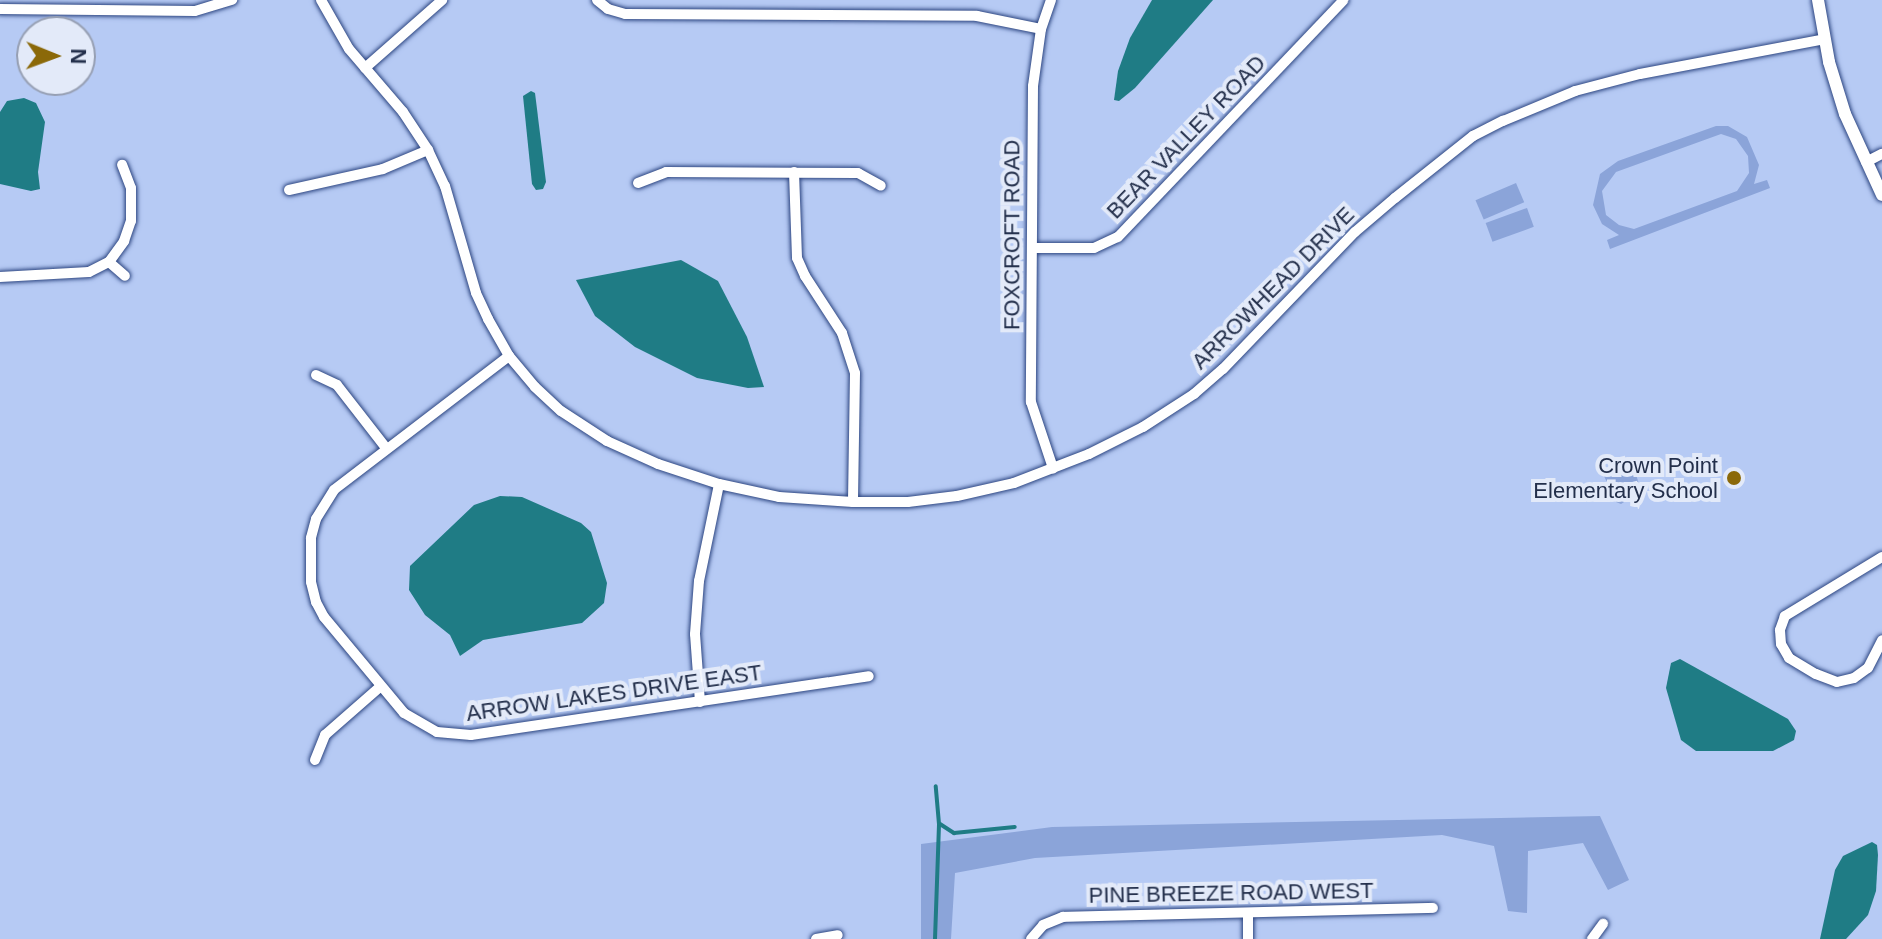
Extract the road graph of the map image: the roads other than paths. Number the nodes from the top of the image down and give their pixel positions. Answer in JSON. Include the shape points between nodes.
{"nodes":[{"id":1,"x":232,"y":0,"type":"edge"},
{"id":2,"x":321,"y":0,"type":"edge"},
{"id":3,"x":442,"y":0,"type":"edge"},
{"id":4,"x":597,"y":0,"type":"edge"},
{"id":5,"x":1051,"y":0,"type":"edge"},
{"id":6,"x":1344,"y":0,"type":"edge"},
{"id":7,"x":1818,"y":0,"type":"edge"},
{"id":8,"x":124,"y":5,"type":"edge"},
{"id":9,"x":0,"y":9,"type":"edge"},
{"id":10,"x":1041,"y":29,"type":"junction"},
{"id":11,"x":1825,"y":39,"type":"junction"},
{"id":12,"x":365,"y":68,"type":"junction"},
{"id":13,"x":428,"y":150,"type":"junction"},
{"id":14,"x":1882,"y":154,"type":"edge"},
{"id":15,"x":1866,"y":162,"type":"junction"},
{"id":16,"x":122,"y":165,"type":"dead end"},
{"id":17,"x":794,"y":172,"type":"junction"},
{"id":18,"x":638,"y":183,"type":"dead end"},
{"id":19,"x":881,"y":186,"type":"dead end"},
{"id":20,"x":289,"y":190,"type":"dead end"},
{"id":21,"x":1882,"y":195,"type":"edge"},
{"id":22,"x":1032,"y":248,"type":"junction"},
{"id":23,"x":109,"y":262,"type":"junction"},
{"id":24,"x":125,"y":276,"type":"dead end"},
{"id":25,"x":0,"y":277,"type":"edge"},
{"id":26,"x":509,"y":356,"type":"junction"},
{"id":27,"x":316,"y":375,"type":"dead end"},
{"id":28,"x":386,"y":448,"type":"junction"},
{"id":29,"x":1053,"y":468,"type":"junction"},
{"id":30,"x":719,"y":484,"type":"junction"},
{"id":31,"x":853,"y":502,"type":"junction"},
{"id":32,"x":1882,"y":557,"type":"edge"},
{"id":33,"x":1882,"y":640,"type":"edge"},
{"id":34,"x":869,"y":676,"type":"dead end"},
{"id":35,"x":381,"y":686,"type":"junction"},
{"id":36,"x":700,"y":702,"type":"junction"},
{"id":37,"x":315,"y":760,"type":"dead end"},
{"id":38,"x":1433,"y":908,"type":"dead end"},
{"id":39,"x":1248,"y":913,"type":"junction"},
{"id":40,"x":1603,"y":924,"type":"dead end"},
{"id":41,"x":838,"y":935,"type":"dead end"},
{"id":42,"x":1032,"y":936,"type":"edge"},
{"id":43,"x":816,"y":939,"type":"edge"},
{"id":44,"x":1248,"y":939,"type":"edge"},
{"id":45,"x":1592,"y":939,"type":"edge"}],
"edges":[{"from":1,"to":8,"type":"street","via":[[195,11]]},
{"from":2,"to":12,"type":"street","name":"ARROWHEAD DRIVE"},
{"from":3,"to":12,"type":"street"},
{"from":4,"to":10,"type":"street","via":[[625,14],[977,16]]},
{"from":5,"to":10,"type":"street","name":"FOXCROFT ROAD"},
{"from":6,"to":22,"type":"street","name":"BEAR VALLEY ROAD","via":[[1118,237],[1094,248]]},
{"from":7,"to":11,"type":"street"},
{"from":8,"to":9,"type":"street"},
{"from":10,"to":22,"type":"street","name":"FOXCROFT ROAD","via":[[1033,86]]},
{"from":11,"to":15,"type":"street","via":[[1845,114]]},
{"from":11,"to":29,"type":"street","name":"ARROWHEAD DRIVE","via":[[1575,91],[1473,136],[1355,232],[1194,394],[1117,441]]},
{"from":12,"to":13,"type":"street","name":"ARROWHEAD DRIVE"},
{"from":13,"to":20,"type":"street","via":[[383,169]]},
{"from":13,"to":26,"type":"street","name":"ARROWHEAD DRIVE","via":[[445,186],[476,293]]},
{"from":14,"to":15,"type":"street"},
{"from":15,"to":21,"type":"street"},
{"from":16,"to":23,"type":"street","via":[[131,188],[131,221]]},
{"from":17,"to":18,"type":"street","via":[[666,172]]},
{"from":17,"to":19,"type":"street","via":[[858,173]]},
{"from":17,"to":31,"type":"street","via":[[797,258],[842,333],[855,373]]},
{"from":22,"to":29,"type":"street","name":"FOXCROFT ROAD","via":[[1031,402]]},
{"from":23,"to":24,"type":"street"},
{"from":23,"to":25,"type":"street","via":[[89,272]]},
{"from":26,"to":28,"type":"street","name":"ARROW LAKES DRIVE EAST"},
{"from":26,"to":30,"type":"street","name":"ARROWHEAD DRIVE","via":[[561,411],[607,441]]},
{"from":27,"to":28,"type":"street","via":[[337,385]]},
{"from":28,"to":35,"type":"street","name":"ARROW LAKES DRIVE EAST","via":[[334,490],[311,538],[316,602]]},
{"from":29,"to":31,"type":"street","name":"ARROWHEAD DRIVE","via":[[957,496]]},
{"from":30,"to":31,"type":"street","name":"ARROWHEAD DRIVE","via":[[779,497]]},
{"from":30,"to":36,"type":"street","via":[[699,581],[695,634]]},
{"from":32,"to":33,"type":"street","via":[[1785,616],[1780,630],[1789,658],[1837,682],[1868,668]]},
{"from":34,"to":36,"type":"street","name":"ARROW LAKES DRIVE EAST"},
{"from":35,"to":36,"type":"street","name":"ARROW LAKES DRIVE EAST","via":[[420,725],[456,735]]},
{"from":35,"to":37,"type":"street","via":[[325,735]]},
{"from":38,"to":39,"type":"street","name":"PINE BREEZE ROAD WEST"},
{"from":39,"to":42,"type":"street","name":"PINE BREEZE ROAD WEST","via":[[1063,917]]},
{"from":39,"to":44,"type":"street"},
{"from":40,"to":45,"type":"street"},
{"from":41,"to":43,"type":"street"}]}
